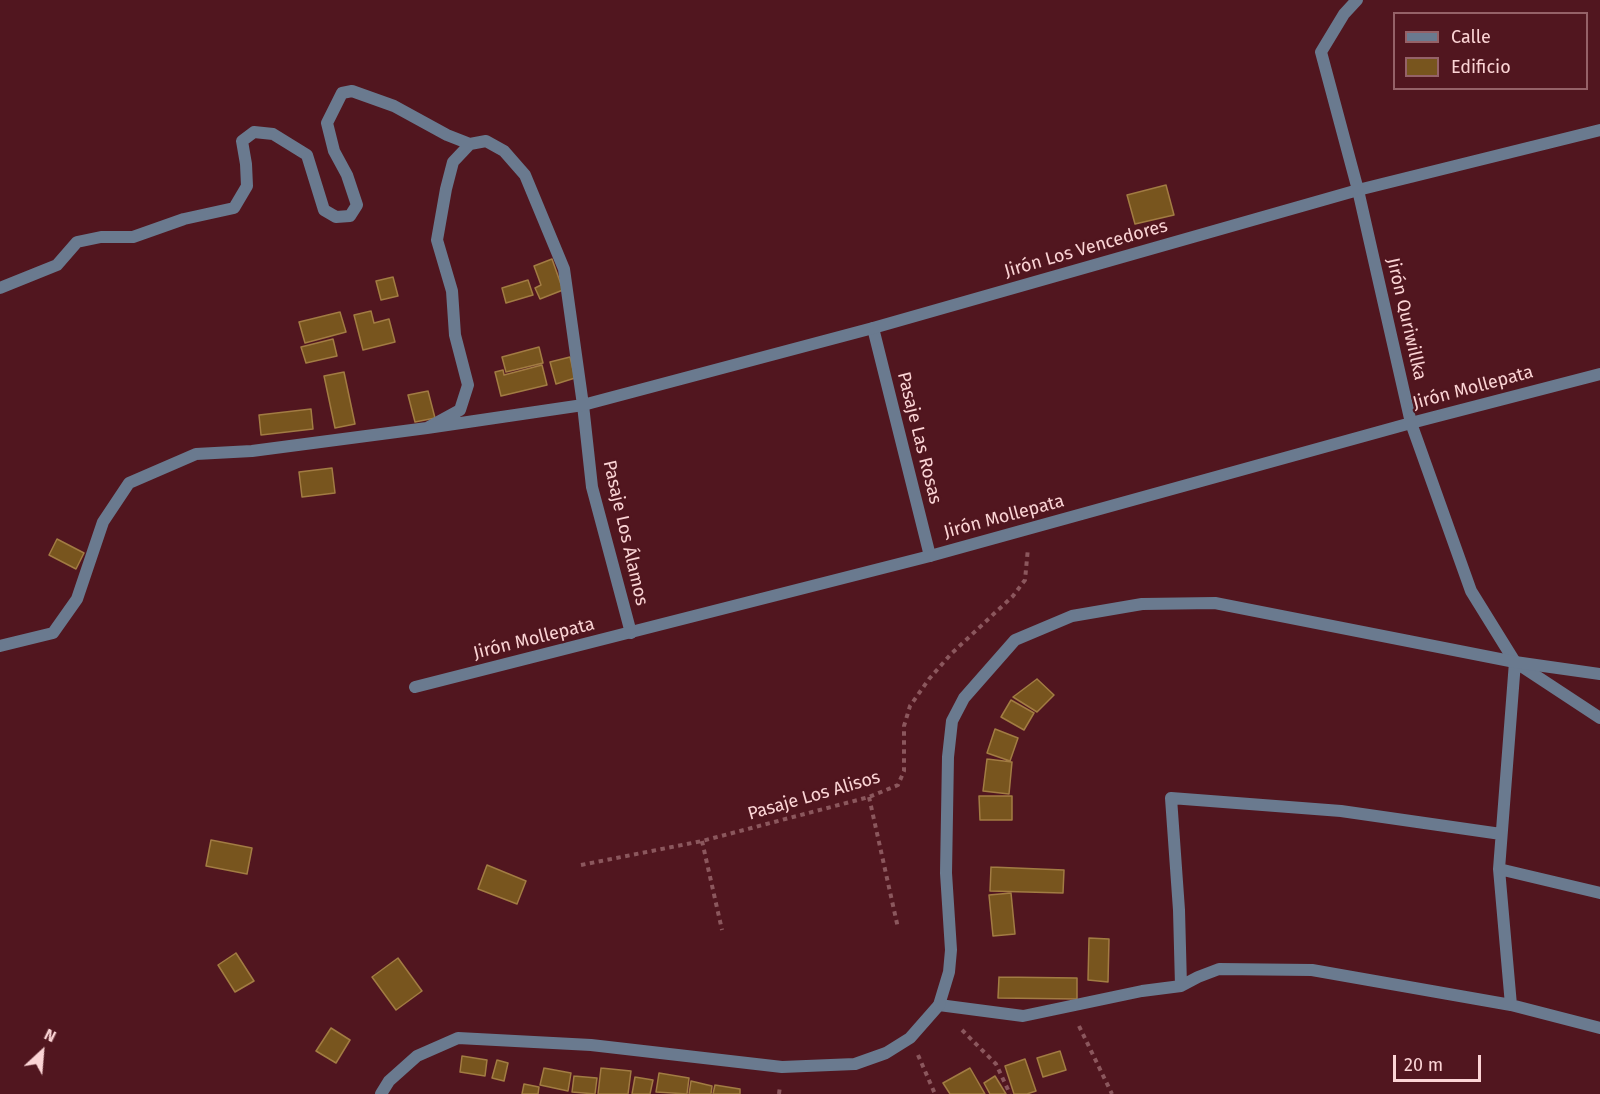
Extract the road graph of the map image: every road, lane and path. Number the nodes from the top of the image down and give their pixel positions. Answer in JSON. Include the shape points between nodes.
{"nodes":[{"id":1,"x":1357,"y":0,"type":"edge"},
{"id":2,"x":1600,"y":130,"type":"edge"},
{"id":3,"x":470,"y":144,"type":"junction"},
{"id":4,"x":1358,"y":190,"type":"junction"},
{"id":5,"x":0,"y":288,"type":"edge"},
{"id":6,"x":873,"y":328,"type":"junction"},
{"id":7,"x":1600,"y":374,"type":"edge"},
{"id":8,"x":583,"y":405,"type":"junction"},
{"id":9,"x":1411,"y":423,"type":"junction"},
{"id":10,"x":427,"y":428,"type":"junction"},
{"id":11,"x":1029,"y":529,"type":"junction"},
{"id":12,"x":930,"y":556,"type":"junction"},
{"id":13,"x":631,"y":633,"type":"junction"},
{"id":14,"x":0,"y":646,"type":"edge"},
{"id":15,"x":1515,"y":662,"type":"junction"},
{"id":16,"x":1600,"y":674,"type":"edge"},
{"id":17,"x":415,"y":687,"type":"dead end"},
{"id":18,"x":1600,"y":718,"type":"edge"},
{"id":19,"x":869,"y":797,"type":"junction"},
{"id":20,"x":1501,"y":834,"type":"junction"},
{"id":21,"x":702,"y":841,"type":"junction"},
{"id":22,"x":581,"y":866,"type":"dead end"},
{"id":23,"x":1499,"y":869,"type":"junction"},
{"id":24,"x":1600,"y":893,"type":"edge"},
{"id":25,"x":898,"y":928,"type":"dead end"},
{"id":26,"x":722,"y":930,"type":"dead end"},
{"id":27,"x":1181,"y":986,"type":"junction"},
{"id":28,"x":939,"y":1005,"type":"junction"},
{"id":29,"x":1511,"y":1005,"type":"junction"},
{"id":30,"x":1070,"y":1006,"type":"junction"},
{"id":31,"x":1600,"y":1028,"type":"edge"},
{"id":32,"x":910,"y":1038,"type":"junction"},
{"id":33,"x":381,"y":1094,"type":"edge"},
{"id":34,"x":935,"y":1094,"type":"edge"},
{"id":35,"x":1010,"y":1094,"type":"edge"},
{"id":36,"x":1112,"y":1094,"type":"edge"}],
"edges":[{"from":1,"to":4,"type":"street","name":"Jirón Quriwillka","via":[[1322,52]]},
{"from":2,"to":4,"type":"street","name":"Jirón Los Vencedores"},
{"from":3,"to":5,"type":"street","name":"Pasaje Los Álamos","via":[[394,106],[352,91],[342,93],[327,123],[334,151],[357,205],[350,216],[336,217],[324,210],[307,155],[273,134],[254,132],[242,141],[247,186],[234,208],[184,219],[133,237],[77,242],[57,265]]},
{"from":3,"to":8,"type":"street","name":"Pasaje Los Álamos","via":[[486,141],[504,151],[525,175],[564,269]]},
{"from":3,"to":10,"type":"street","via":[[453,162],[437,240],[452,291],[455,335],[468,385],[460,410]]},
{"from":4,"to":6,"type":"street","name":"Jirón Los Vencedores"},
{"from":4,"to":9,"type":"street","name":"Jirón Quriwillka"},
{"from":6,"to":8,"type":"street","name":"Jirón Los Vencedores"},
{"from":6,"to":12,"type":"street","name":"Pasaje Las Rosas"},
{"from":7,"to":9,"type":"street","name":"Jirón Mollepata"},
{"from":8,"to":10,"type":"street","name":"Jirón Los Vencedores"},
{"from":8,"to":13,"type":"street","name":"Pasaje Los Álamos","via":[[592,487]]},
{"from":9,"to":11,"type":"street","name":"Jirón Mollepata"},
{"from":9,"to":15,"type":"street","name":"Jirón Quriwillka","via":[[1471,591]]},
{"from":10,"to":14,"type":"street","name":"Jirón Los Vencedores","via":[[252,451],[196,454],[129,483],[103,522],[77,598],[53,633]]},
{"from":11,"to":12,"type":"street","name":"Jirón Mollepata"},
{"from":11,"to":19,"type":"path","name":"Pasaje Los Alisos","via":[[1025,580],[928,679],[910,706],[904,726],[904,771],[898,785]]},
{"from":12,"to":13,"type":"street","name":"Jirón Mollepata"},
{"from":13,"to":17,"type":"street","name":"Jirón Mollepata"},
{"from":15,"to":16,"type":"street"},
{"from":15,"to":18,"type":"street"},
{"from":15,"to":20,"type":"street"},
{"from":15,"to":28,"type":"street","via":[[1215,603],[1142,604],[1072,616],[1015,640],[964,698],[952,721],[946,873],[951,950]]},
{"from":19,"to":21,"type":"path","name":"Pasaje Los Alisos"},
{"from":19,"to":25,"type":"path"},
{"from":20,"to":23,"type":"street"},
{"from":20,"to":27,"type":"street","via":[[1341,811],[1171,798]]},
{"from":21,"to":22,"type":"path","name":"Pasaje Los Alisos"},
{"from":21,"to":26,"type":"path"},
{"from":23,"to":24,"type":"street"},
{"from":23,"to":29,"type":"street"},
{"from":27,"to":29,"type":"street","via":[[1219,969],[1312,970]]},
{"from":27,"to":30,"type":"street"},
{"from":28,"to":30,"type":"street","via":[[1023,1016]]},
{"from":28,"to":32,"type":"street"},
{"from":28,"to":35,"type":"path","via":[[996,1064]]},
{"from":29,"to":31,"type":"street"},
{"from":30,"to":36,"type":"path"},
{"from":32,"to":33,"type":"street","via":[[886,1053],[855,1064],[782,1067],[591,1046],[458,1038],[417,1056],[389,1081]]},
{"from":32,"to":34,"type":"path"}]}
